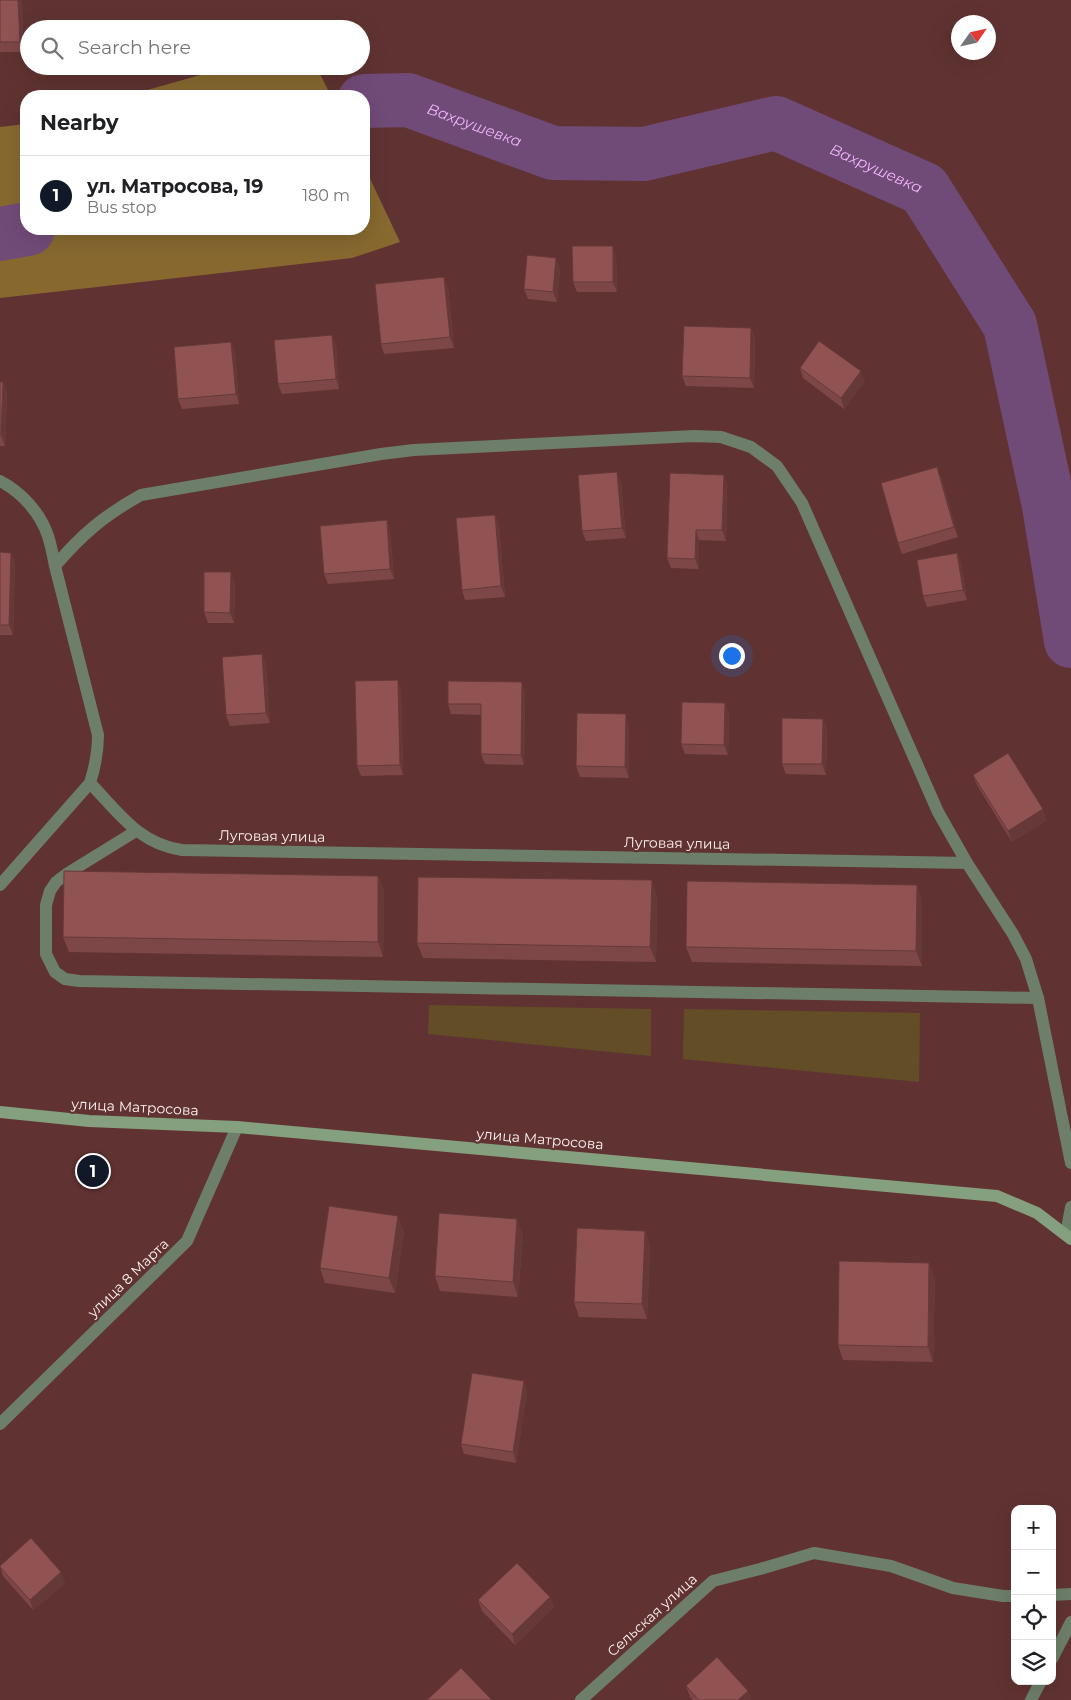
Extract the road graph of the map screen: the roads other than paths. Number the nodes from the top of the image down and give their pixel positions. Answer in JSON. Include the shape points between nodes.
{"nodes":[{"id":1,"x":0,"y":481,"type":"edge"},
{"id":2,"x":55,"y":566,"type":"junction"},
{"id":3,"x":90,"y":783,"type":"junction"},
{"id":4,"x":136,"y":831,"type":"junction"},
{"id":5,"x":967,"y":863,"type":"junction"},
{"id":6,"x":0,"y":885,"type":"edge"},
{"id":7,"x":1038,"y":998,"type":"junction"},
{"id":8,"x":0,"y":1112,"type":"edge"},
{"id":9,"x":237,"y":1127,"type":"junction"},
{"id":10,"x":1071,"y":1163,"type":"edge"},
{"id":11,"x":1071,"y":1207,"type":"edge"},
{"id":12,"x":1069,"y":1236,"type":"edge"},
{"id":13,"x":0,"y":1424,"type":"edge"},
{"id":14,"x":1071,"y":1594,"type":"edge"},
{"id":15,"x":1056,"y":1595,"type":"edge"},
{"id":16,"x":1011,"y":1596,"type":"edge"},
{"id":17,"x":1071,"y":1622,"type":"edge"},
{"id":18,"x":1056,"y":1651,"type":"edge"},
{"id":19,"x":1039,"y":1685,"type":"edge"},
{"id":20,"x":581,"y":1700,"type":"edge"},
{"id":21,"x":1032,"y":1700,"type":"edge"}],
"edges":[{"from":1,"to":2,"type":"street","via":[[24,498],[38,515],[48,535]]},
{"from":2,"to":3,"type":"street","via":[[98,735],[96,765]]},
{"from":2,"to":5,"type":"street","via":[[93,526],[142,495],[414,450],[721,437],[751,447],[777,466],[802,503],[938,812]]},
{"from":3,"to":4,"type":"street","name":"Луговая улица"},
{"from":3,"to":6,"type":"street"},
{"from":4,"to":5,"type":"street","name":"Луговая улица","via":[[159,845],[182,850]]},
{"from":4,"to":7,"type":"street","via":[[68,873],[50,891],[46,905],[46,954],[55,972],[66,979],[79,982]]},
{"from":5,"to":7,"type":"street","via":[[1013,934],[1026,959]]},
{"from":7,"to":10,"type":"street"},
{"from":8,"to":9,"type":"street","name":"улица Матросова","via":[[89,1121]]},
{"from":9,"to":12,"type":"street","name":"улица Матросова","via":[[997,1196],[1037,1213]]},
{"from":9,"to":13,"type":"street","name":"улица 8 Марта","via":[[187,1240]]},
{"from":11,"to":12,"type":"street"},
{"from":14,"to":15,"type":"street"},
{"from":16,"to":20,"type":"street","name":"Сельская улица","via":[[953,1588],[891,1566],[814,1553],[713,1581]]},
{"from":17,"to":18,"type":"street"},
{"from":19,"to":21,"type":"street"}]}
